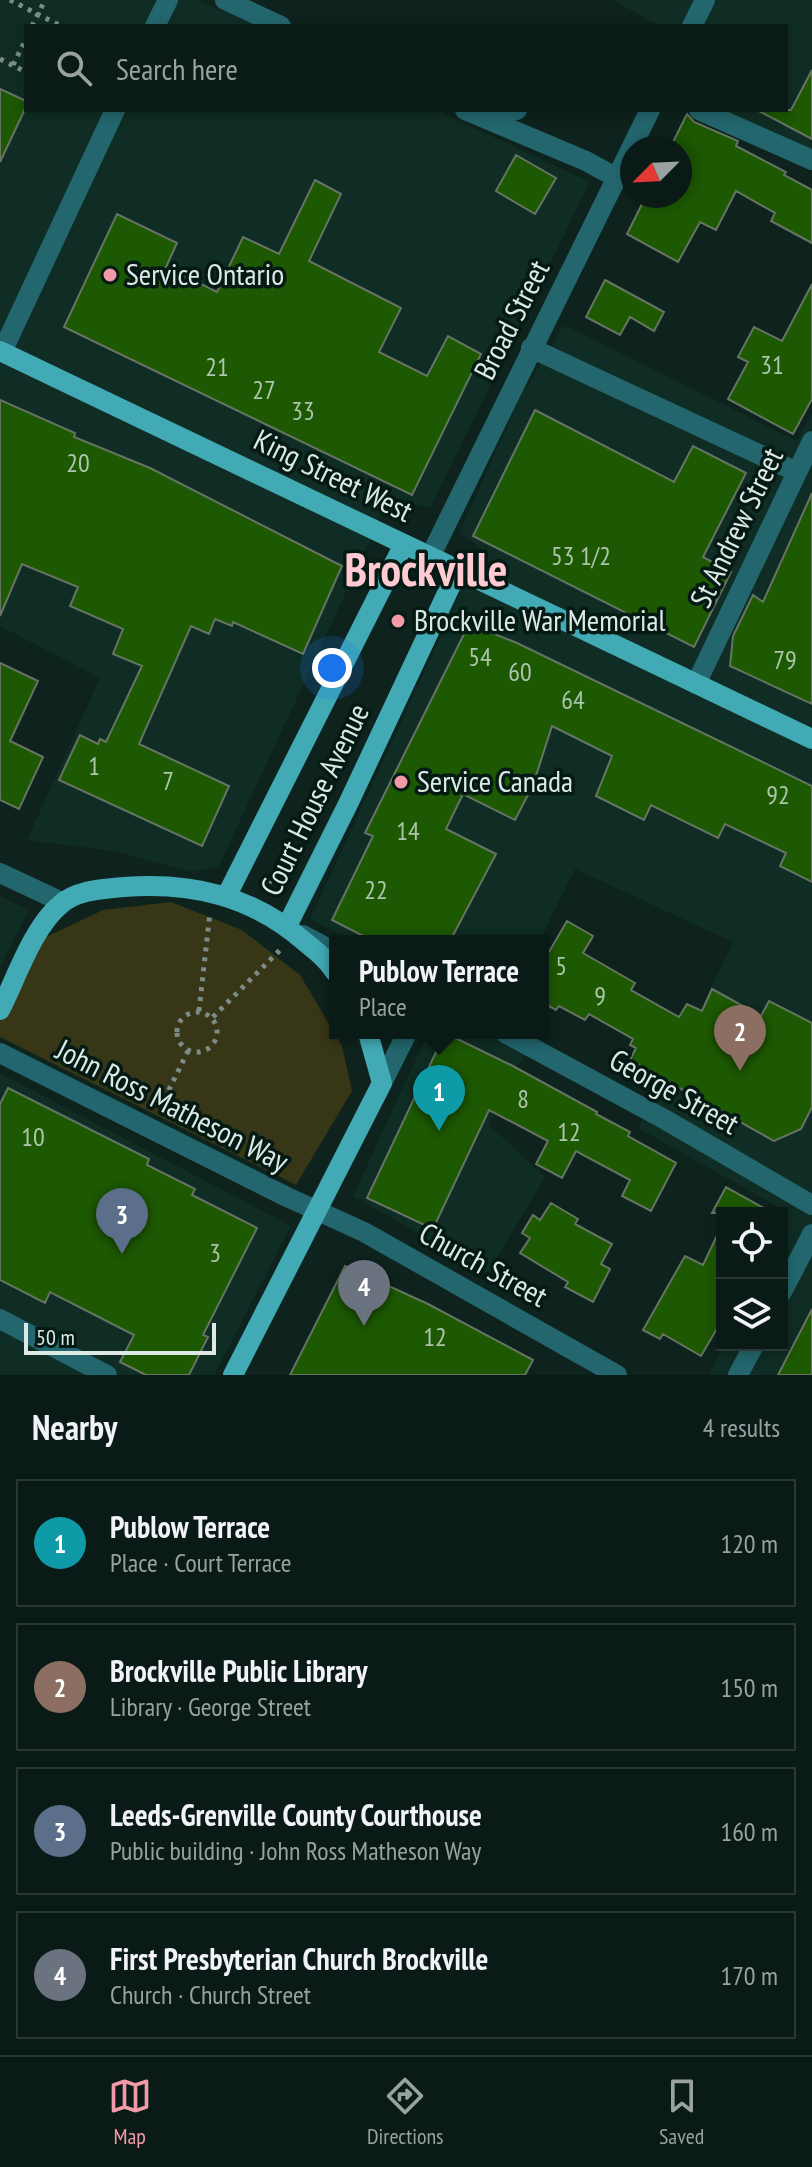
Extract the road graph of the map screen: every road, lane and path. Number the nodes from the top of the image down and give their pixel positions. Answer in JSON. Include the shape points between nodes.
{"nodes":[{"id":1,"x":10,"y":0,"type":"edge"},
{"id":2,"x":45,"y":0,"type":"edge"},
{"id":3,"x":168,"y":0,"type":"edge"},
{"id":4,"x":225,"y":0,"type":"edge"},
{"id":5,"x":705,"y":0,"type":"edge"},
{"id":6,"x":38,"y":14,"type":"junction"},
{"id":7,"x":33,"y":24,"type":"edge"},
{"id":8,"x":57,"y":24,"type":"edge"},
{"id":9,"x":156,"y":24,"type":"edge"},
{"id":10,"x":277,"y":24,"type":"edge"},
{"id":11,"x":693,"y":24,"type":"edge"},
{"id":12,"x":24,"y":43,"type":"edge"},
{"id":13,"x":0,"y":59,"type":"edge"},
{"id":14,"x":13,"y":65,"type":"junction"},
{"id":15,"x":24,"y":71,"type":"edge"},
{"id":16,"x":114,"y":112,"type":"edge"},
{"id":17,"x":495,"y":112,"type":"edge"},
{"id":18,"x":649,"y":112,"type":"edge"},
{"id":19,"x":704,"y":112,"type":"edge"},
{"id":20,"x":473,"y":114,"type":"edge"},
{"id":21,"x":812,"y":160,"type":"edge"},
{"id":22,"x":617,"y":178,"type":"junction"},
{"id":23,"x":531,"y":348,"type":"junction"},
{"id":24,"x":1,"y":351,"type":"edge"},
{"id":25,"x":812,"y":441,"type":"edge"},
{"id":26,"x":797,"y":472,"type":"junction"},
{"id":27,"x":404,"y":544,"type":"junction"},
{"id":28,"x":430,"y":557,"type":"junction"},
{"id":29,"x":458,"y":570,"type":"junction"},
{"id":30,"x":696,"y":684,"type":"junction"},
{"id":31,"x":812,"y":739,"type":"edge"},
{"id":32,"x":0,"y":873,"type":"edge"},
{"id":33,"x":219,"y":895,"type":"junction"},
{"id":34,"x":62,"y":902,"type":"junction"},
{"id":35,"x":287,"y":926,"type":"junction"},
{"id":36,"x":282,"y":949,"type":"dead end"},
{"id":37,"x":329,"y":949,"type":"edge"},
{"id":38,"x":329,"y":963,"type":"edge"},
{"id":39,"x":0,"y":1010,"type":"edge"},
{"id":40,"x":199,"y":1011,"type":"junction"},
{"id":41,"x":213,"y":1017,"type":"junction"},
{"id":42,"x":370,"y":1039,"type":"edge"},
{"id":43,"x":404,"y":1039,"type":"edge"},
{"id":44,"x":516,"y":1039,"type":"edge"},
{"id":45,"x":189,"y":1049,"type":"junction"},
{"id":46,"x":0,"y":1053,"type":"edge"},
{"id":47,"x":382,"y":1083,"type":"junction"},
{"id":48,"x":151,"y":1127,"type":"junction"},
{"id":49,"x":812,"y":1205,"type":"edge"},
{"id":50,"x":317,"y":1211,"type":"junction"},
{"id":51,"x":812,"y":1234,"type":"edge"},
{"id":52,"x":788,"y":1280,"type":"edge"},
{"id":53,"x":0,"y":1319,"type":"edge"},
{"id":54,"x":751,"y":1351,"type":"edge"},
{"id":55,"x":107,"y":1375,"type":"edge"},
{"id":56,"x":233,"y":1375,"type":"edge"},
{"id":57,"x":617,"y":1375,"type":"edge"},
{"id":58,"x":738,"y":1375,"type":"edge"}],
"edges":[{"from":1,"to":6,"type":"path"},
{"from":2,"to":6,"type":"path"},
{"from":3,"to":9,"type":"street"},
{"from":4,"to":10,"type":"street"},
{"from":5,"to":11,"type":"street"},
{"from":6,"to":7,"type":"path"},
{"from":6,"to":8,"type":"path"},
{"from":12,"to":14,"type":"path"},
{"from":13,"to":14,"type":"path"},
{"from":14,"to":15,"type":"path"},
{"from":16,"to":24,"type":"street"},
{"from":17,"to":20,"type":"street"},
{"from":18,"to":22,"type":"street","name":"Broad Street"},
{"from":19,"to":21,"type":"street"},
{"from":20,"to":22,"type":"street"},
{"from":22,"to":23,"type":"street","name":"Broad Street"},
{"from":23,"to":26,"type":"street"},
{"from":23,"to":28,"type":"street","name":"Broad Street"},
{"from":24,"to":27,"type":"main road","name":"King Street West"},
{"from":25,"to":26,"type":"street","name":"St Andrew Street"},
{"from":26,"to":30,"type":"street","name":"St Andrew Street"},
{"from":27,"to":28,"type":"main road","name":"King Street West"},
{"from":27,"to":33,"type":"main road","name":"Court House Avenue"},
{"from":28,"to":29,"type":"main road","name":"King Street West"},
{"from":29,"to":30,"type":"main road","name":"King Street West"},
{"from":29,"to":35,"type":"main road","name":"Court House Avenue"},
{"from":30,"to":31,"type":"main road","name":"King Street West"},
{"from":32,"to":34,"type":"street"},
{"from":33,"to":34,"type":"main road","via":[[147,885],[102,889]]},
{"from":33,"to":35,"type":"main road"},
{"from":33,"to":40,"type":"path"},
{"from":34,"to":39,"type":"main road","via":[[35,939]]},
{"from":35,"to":37,"type":"street"},
{"from":35,"to":38,"type":"main road"},
{"from":36,"to":41,"type":"path"},
{"from":40,"to":41,"type":"path"},
{"from":40,"to":45,"type":"path","via":[[182,1017],[176,1031],[181,1046]]},
{"from":41,"to":45,"type":"path","via":[[218,1033],[212,1047],[196,1053]]},
{"from":42,"to":47,"type":"main road"},
{"from":43,"to":47,"type":"street"},
{"from":44,"to":49,"type":"street","name":"George Street"},
{"from":45,"to":48,"type":"path"},
{"from":46,"to":48,"type":"street","name":"John Ross Matheson Way"},
{"from":47,"to":50,"type":"main road"},
{"from":48,"to":50,"type":"street","name":"John Ross Matheson Way"},
{"from":50,"to":56,"type":"main road"},
{"from":50,"to":57,"type":"street","name":"Church Street","via":[[364,1232]]},
{"from":51,"to":52,"type":"street"},
{"from":53,"to":55,"type":"street"},
{"from":54,"to":58,"type":"street"}]}
